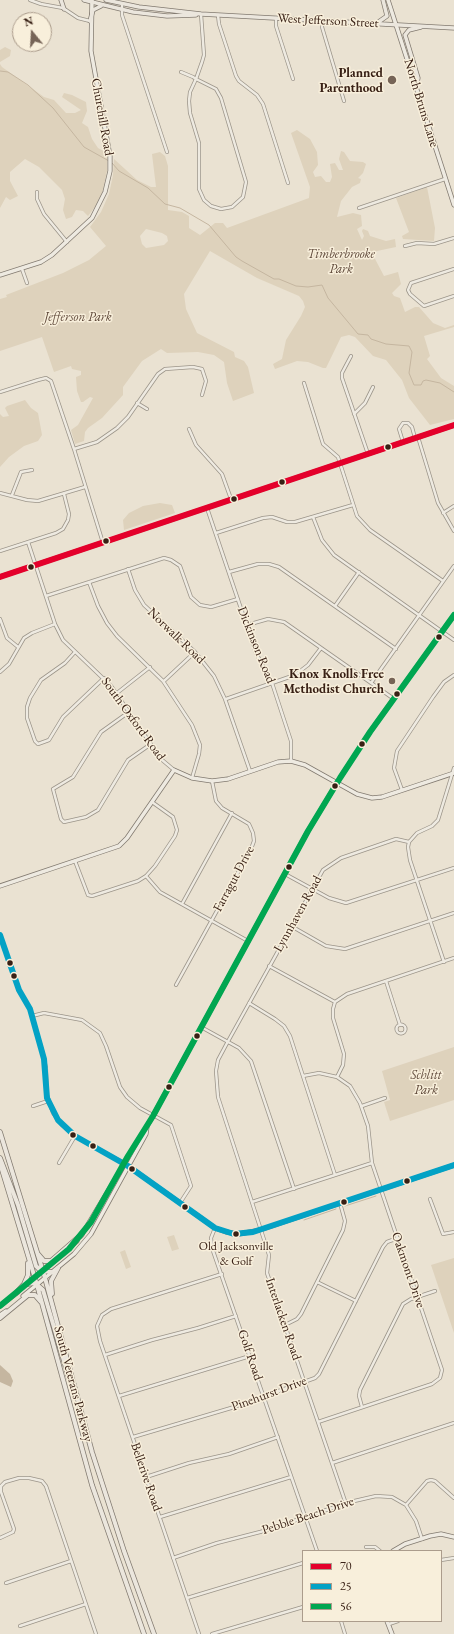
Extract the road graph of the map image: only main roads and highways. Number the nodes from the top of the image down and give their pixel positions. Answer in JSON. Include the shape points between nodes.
{"nodes":[{"id":1,"x":61,"y":0,"type":"edge"},
{"id":2,"x":84,"y":0,"type":"edge"},
{"id":3,"x":106,"y":0,"type":"edge"},
{"id":4,"x":383,"y":0,"type":"edge"},
{"id":5,"x":91,"y":1,"type":"edge"},
{"id":6,"x":102,"y":5,"type":"junction"},
{"id":7,"x":64,"y":9,"type":"road end"},
{"id":8,"x":201,"y":14,"type":"junction"},
{"id":9,"x":90,"y":21,"type":"road end"},
{"id":10,"x":375,"y":23,"type":"junction"},
{"id":11,"x":424,"y":26,"type":"junction"},
{"id":12,"x":454,"y":28,"type":"edge"},
{"id":13,"x":416,"y":87,"type":"road end"},
{"id":14,"x":0,"y":1132,"type":"edge"},
{"id":15,"x":0,"y":1158,"type":"edge"},
{"id":16,"x":0,"y":1164,"type":"edge"},
{"id":17,"x":82,"y":1234,"type":"road end"},
{"id":18,"x":37,"y":1251,"type":"junction"},
{"id":19,"x":58,"y":1268,"type":"road end"},
{"id":20,"x":42,"y":1272,"type":"junction"},
{"id":21,"x":52,"y":1272,"type":"road end"},
{"id":22,"x":28,"y":1284,"type":"road end"},
{"id":23,"x":37,"y":1284,"type":"junction"},
{"id":24,"x":16,"y":1293,"type":"road end"},
{"id":25,"x":43,"y":1306,"type":"junction"},
{"id":26,"x":0,"y":1316,"type":"edge"},
{"id":27,"x":73,"y":1385,"type":"junction"},
{"id":28,"x":74,"y":1390,"type":"junction"},
{"id":29,"x":144,"y":1634,"type":"edge"},
{"id":30,"x":154,"y":1634,"type":"edge"}],
"edges":[{"from":1,"to":7,"type":"main road"},
{"from":2,"to":5,"type":"main road","name":"West Jefferson Street"},
{"from":3,"to":8,"type":"main road","name":"West Jefferson Street"},
{"from":4,"to":10,"type":"main road","via":[[388,16]]},
{"from":5,"to":6,"type":"main road","name":"West Jefferson Street"},
{"from":6,"to":8,"type":"main road","name":"West Jefferson Street","via":[[167,16]]},
{"from":6,"to":9,"type":"main road","via":[[94,10]]},
{"from":8,"to":10,"type":"main road","name":"West Jefferson Street"},
{"from":10,"to":11,"type":"main road","name":"West Jefferson Street"},
{"from":11,"to":12,"type":"main road","name":"West Jefferson Street"},
{"from":11,"to":13,"type":"main road","via":[[409,30],[405,35],[418,78]]},
{"from":14,"to":18,"type":"highway","name":"South Veterans Parkway"},
{"from":15,"to":20,"type":"highway","via":[[36,1264]]},
{"from":16,"to":23,"type":"highway","name":"South Veterans Parkway"},
{"from":16,"to":24,"type":"highway","via":[[1,1175],[29,1265],[26,1279]]},
{"from":17,"to":18,"type":"highway","via":[[49,1261],[42,1259]]},
{"from":18,"to":20,"type":"highway","name":"South Veterans Parkway"},
{"from":19,"to":28,"type":"highway","via":[[51,1281],[51,1290],[75,1380]]},
{"from":20,"to":21,"type":"highway"},
{"from":20,"to":27,"type":"highway","name":"South Veterans Parkway"},
{"from":22,"to":23,"type":"highway"},
{"from":23,"to":25,"type":"highway","name":"South Veterans Parkway"},
{"from":23,"to":27,"type":"highway","via":[[43,1290],[59,1350]]},
{"from":25,"to":26,"type":"highway","via":[[36,1296],[30,1295]]},
{"from":25,"to":29,"type":"highway","name":"South Veterans Parkway","via":[[92,1485]]},
{"from":27,"to":28,"type":"highway","name":"South Veterans Parkway"},
{"from":28,"to":30,"type":"highway","name":"South Veterans Parkway","via":[[109,1506]]}]}
